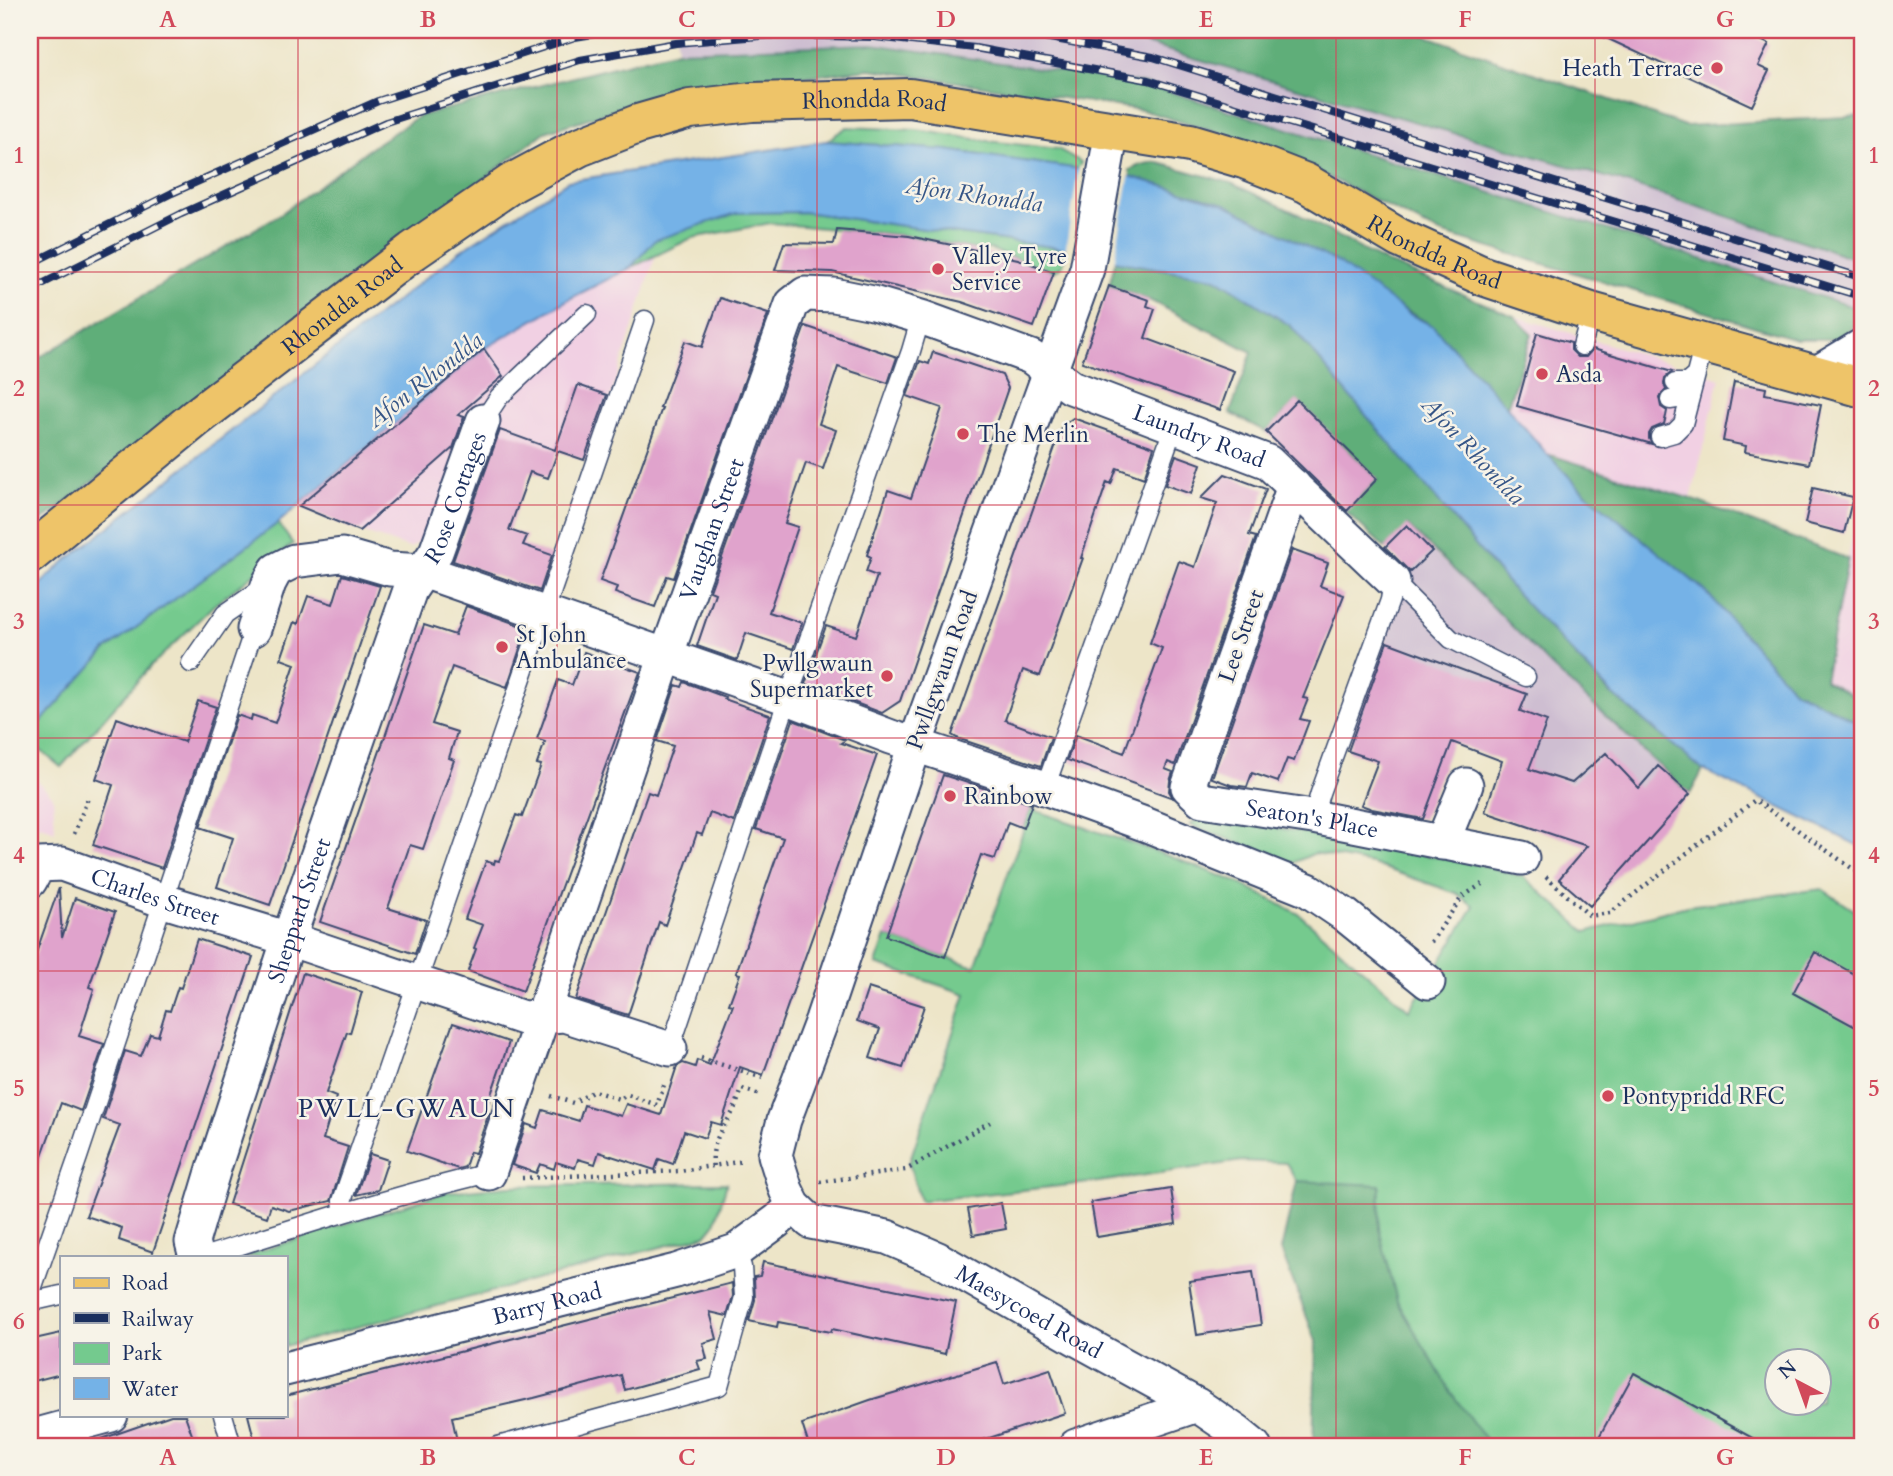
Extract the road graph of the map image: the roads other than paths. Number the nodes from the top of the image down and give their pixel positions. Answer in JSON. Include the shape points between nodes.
{"nodes":[{"id":1,"x":1109,"y":148,"type":"junction"},
{"id":2,"x":587,"y":314,"type":"dead end"},
{"id":3,"x":921,"y":317,"type":"junction"},
{"id":4,"x":645,"y":320,"type":"dead end"},
{"id":5,"x":1863,"y":345,"type":"edge"},
{"id":6,"x":1050,"y":371,"type":"junction"},
{"id":7,"x":1815,"y":374,"type":"junction"},
{"id":8,"x":1684,"y":385,"type":"junction"},
{"id":9,"x":1863,"y":388,"type":"edge"},
{"id":10,"x":483,"y":421,"type":"joint"},
{"id":11,"x":1174,"y":426,"type":"junction"},
{"id":12,"x":1660,"y":437,"type":"dead end"},
{"id":13,"x":1294,"y":486,"type":"junction"},
{"id":14,"x":30,"y":554,"type":"edge"},
{"id":15,"x":423,"y":571,"type":"junction"},
{"id":16,"x":1393,"y":581,"type":"junction"},
{"id":17,"x":269,"y":583,"type":"junction"},
{"id":18,"x":545,"y":613,"type":"junction"},
{"id":19,"x":254,"y":629,"type":"joint"},
{"id":20,"x":666,"y":656,"type":"junction"},
{"id":21,"x":191,"y":663,"type":"dead end"},
{"id":22,"x":1526,"y":677,"type":"dead end"},
{"id":23,"x":788,"y":698,"type":"junction"},
{"id":24,"x":915,"y":745,"type":"junction"},
{"id":25,"x":1466,"y":785,"type":"dead end"},
{"id":26,"x":1188,"y":787,"type":"joint"},
{"id":27,"x":1045,"y":788,"type":"junction"},
{"id":28,"x":1313,"y":817,"type":"junction"},
{"id":29,"x":1442,"y":844,"type":"junction"},
{"id":30,"x":1522,"y":858,"type":"road end"},
{"id":31,"x":33,"y":866,"type":"edge"},
{"id":32,"x":164,"y":901,"type":"junction"},
{"id":33,"x":289,"y":939,"type":"junction"},
{"id":34,"x":1420,"y":975,"type":"road end"},
{"id":35,"x":417,"y":983,"type":"junction"},
{"id":36,"x":542,"y":1015,"type":"junction"},
{"id":37,"x":670,"y":1049,"type":"joint"},
{"id":38,"x":489,"y":1174,"type":"joint"},
{"id":39,"x":790,"y":1198,"type":"junction"},
{"id":40,"x":344,"y":1212,"type":"junction"},
{"id":41,"x":736,"y":1251,"type":"junction"},
{"id":42,"x":196,"y":1256,"type":"edge"},
{"id":43,"x":206,"y":1256,"type":"edge"},
{"id":44,"x":60,"y":1294,"type":"edge"},
{"id":45,"x":30,"y":1295,"type":"edge"},
{"id":46,"x":30,"y":1302,"type":"edge"},
{"id":47,"x":287,"y":1368,"type":"edge"},
{"id":48,"x":1197,"y":1405,"type":"junction"},
{"id":49,"x":107,"y":1416,"type":"edge"},
{"id":50,"x":223,"y":1416,"type":"edge"},
{"id":51,"x":30,"y":1437,"type":"edge"},
{"id":52,"x":232,"y":1446,"type":"edge"},
{"id":53,"x":498,"y":1446,"type":"edge"},
{"id":54,"x":1076,"y":1446,"type":"edge"},
{"id":55,"x":1254,"y":1446,"type":"edge"}],
"edges":[{"from":1,"to":6,"type":"street","name":"Pwllgwaun Road","via":[[1087,269]]},
{"from":1,"to":8,"type":"main road","name":"Rhondda Road","via":[[1190,142],[1306,183],[1399,237],[1587,329]]},
{"from":1,"to":14,"type":"main road","name":"Rhondda Road","via":[[910,98],[752,102],[690,109],[626,128],[512,183],[414,251],[197,417]]},
{"from":2,"to":10,"type":"lane","via":[[499,397]]},
{"from":3,"to":6,"type":"street","name":"Vaughan Street","via":[[1031,357]]},
{"from":3,"to":20,"type":"street","name":"Vaughan Street","via":[[834,295],[805,294],[792,304]]},
{"from":3,"to":23,"type":"lane"},
{"from":4,"to":18,"type":"lane"},
{"from":5,"to":7,"type":"street"},
{"from":6,"to":11,"type":"street","name":"Laundry Road","via":[[1071,387]]},
{"from":6,"to":24,"type":"street","name":"Pwllgwaun Road"},
{"from":7,"to":8,"type":"main road","name":"Rhondda Road"},
{"from":7,"to":9,"type":"main road","name":"Rhondda Road"},
{"from":8,"to":12,"type":"lane","via":[[1676,417],[1686,412],[1683,424]]},
{"from":10,"to":15,"type":"street","name":"Rose Cottages","via":[[436,552]]},
{"from":11,"to":13,"type":"street","name":"Laundry Road","via":[[1268,462]]},
{"from":11,"to":27,"type":"lane"},
{"from":13,"to":16,"type":"street","name":"Laundry Road"},
{"from":13,"to":26,"type":"street","name":"Lee Street"},
{"from":15,"to":17,"type":"street","via":[[390,569],[342,555],[294,561],[276,570]]},
{"from":15,"to":18,"type":"street"},
{"from":15,"to":33,"type":"street","name":"Sheppard Street","via":[[410,590]]},
{"from":16,"to":22,"type":"lane","via":[[1451,639]]},
{"from":16,"to":28,"type":"lane"},
{"from":17,"to":19,"type":"street"},
{"from":17,"to":21,"type":"lane","via":[[225,614]]},
{"from":18,"to":20,"type":"street"},
{"from":18,"to":35,"type":"lane"},
{"from":19,"to":32,"type":"lane"},
{"from":20,"to":23,"type":"street"},
{"from":20,"to":36,"type":"street","name":"Vaughan Street"},
{"from":23,"to":24,"type":"street"},
{"from":23,"to":37,"type":"lane"},
{"from":24,"to":27,"type":"street"},
{"from":24,"to":39,"type":"street","name":"Pwllgwaun Road","via":[[784,1120],[775,1155]]},
{"from":25,"to":29,"type":"street"},
{"from":26,"to":28,"type":"street","name":"Seaton's Place","via":[[1202,800]]},
{"from":27,"to":34,"type":"street","via":[[1308,890]]},
{"from":28,"to":29,"type":"street","name":"Seaton's Place"},
{"from":29,"to":30,"type":"street","name":"Seaton's Place"},
{"from":31,"to":32,"type":"street","name":"Charles Street","via":[[62,864]]},
{"from":32,"to":33,"type":"street","name":"Charles Street"},
{"from":32,"to":45,"type":"lane"},
{"from":33,"to":35,"type":"street","name":"Charles Street"},
{"from":33,"to":42,"type":"street","name":"Sheppard Street","via":[[192,1242]]},
{"from":35,"to":36,"type":"street","name":"Charles Street","via":[[523,1018]]},
{"from":35,"to":40,"type":"lane","via":[[342,1201]]},
{"from":36,"to":37,"type":"street","name":"Charles Street","via":[[564,1015]]},
{"from":36,"to":38,"type":"street","name":"Vaughan Street"},
{"from":38,"to":40,"type":"lane"},
{"from":39,"to":41,"type":"street","name":"Barry Road","via":[[777,1221]]},
{"from":39,"to":48,"type":"street","name":"Maesycoed Road","via":[[811,1222],[887,1237],[938,1259]]},
{"from":40,"to":43,"type":"lane"},
{"from":41,"to":47,"type":"street","name":"Barry Road","via":[[676,1271]]},
{"from":41,"to":53,"type":"lane","via":[[744,1297],[719,1387]]},
{"from":44,"to":46,"type":"lane"},
{"from":48,"to":54,"type":"street"},
{"from":48,"to":55,"type":"street","name":"Maesycoed Road"},
{"from":49,"to":51,"type":"street"},
{"from":50,"to":52,"type":"lane"}]}
